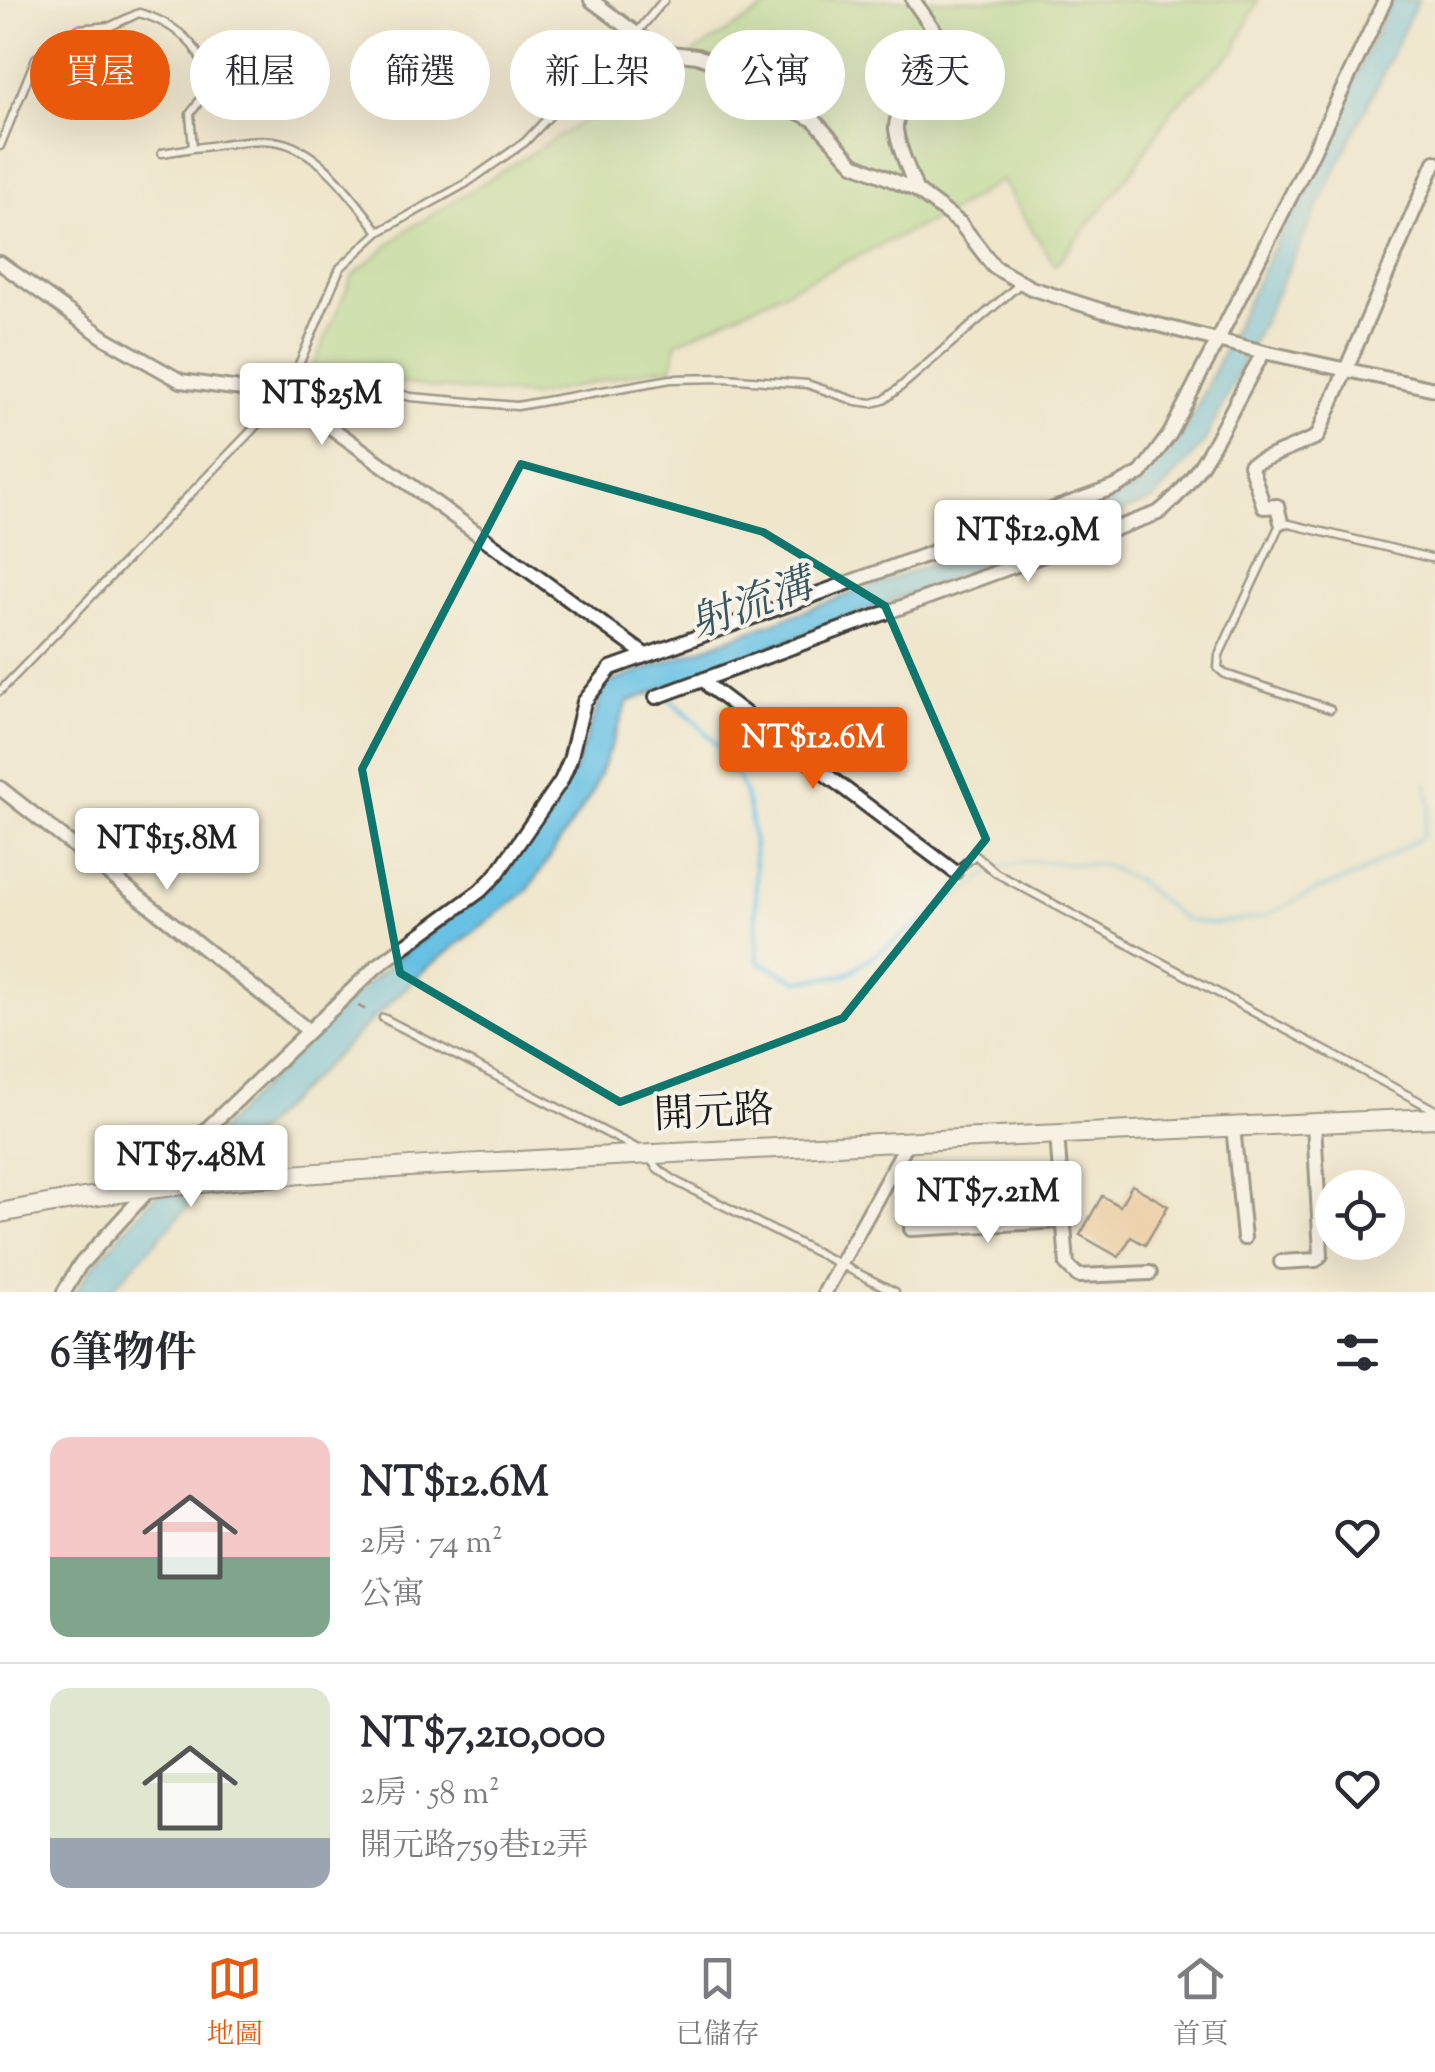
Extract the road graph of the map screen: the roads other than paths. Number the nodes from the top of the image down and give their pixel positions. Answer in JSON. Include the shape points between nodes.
{"nodes":[{"id":1,"x":590,"y":0,"type":"edge"},
{"id":2,"x":664,"y":0,"type":"edge"},
{"id":3,"x":913,"y":0,"type":"edge"},
{"id":4,"x":1385,"y":0,"type":"edge"},
{"id":5,"x":628,"y":30,"type":"edge"},
{"id":6,"x":641,"y":30,"type":"edge"},
{"id":7,"x":685,"y":55,"type":"edge"},
{"id":8,"x":546,"y":120,"type":"edge"},
{"id":9,"x":0,"y":146,"type":"edge"},
{"id":10,"x":194,"y":148,"type":"junction"},
{"id":11,"x":162,"y":153,"type":"dead end"},
{"id":12,"x":1435,"y":162,"type":"edge"},
{"id":13,"x":916,"y":190,"type":"junction"},
{"id":14,"x":378,"y":232,"type":"junction"},
{"id":15,"x":0,"y":263,"type":"edge"},
{"id":16,"x":1021,"y":282,"type":"junction"},
{"id":17,"x":1222,"y":340,"type":"junction"},
{"id":18,"x":1261,"y":351,"type":"junction"},
{"id":19,"x":1344,"y":370,"type":"junction"},
{"id":20,"x":1435,"y":389,"type":"edge"},
{"id":21,"x":286,"y":395,"type":"junction"},
{"id":22,"x":1281,"y":522,"type":"junction"},
{"id":23,"x":1435,"y":560,"type":"edge"},
{"id":24,"x":644,"y":654,"type":"junction"},
{"id":25,"x":704,"y":679,"type":"junction"},
{"id":26,"x":0,"y":691,"type":"edge"},
{"id":27,"x":656,"y":696,"type":"dead end"},
{"id":28,"x":1330,"y":709,"type":"dead end"},
{"id":29,"x":0,"y":788,"type":"edge"},
{"id":30,"x":956,"y":872,"type":"joint"},
{"id":31,"x":382,"y":1018,"type":"road end"},
{"id":32,"x":308,"y":1031,"type":"junction"},
{"id":33,"x":1435,"y":1110,"type":"edge"},
{"id":34,"x":1435,"y":1118,"type":"edge"},
{"id":35,"x":1314,"y":1123,"type":"junction"},
{"id":36,"x":1234,"y":1126,"type":"junction"},
{"id":37,"x":1057,"y":1134,"type":"junction"},
{"id":38,"x":909,"y":1140,"type":"junction"},
{"id":39,"x":647,"y":1154,"type":"junction"},
{"id":40,"x":150,"y":1189,"type":"junction"},
{"id":41,"x":0,"y":1213,"type":"edge"},
{"id":42,"x":1063,"y":1221,"type":"junction"},
{"id":43,"x":910,"y":1229,"type":"dead end"},
{"id":44,"x":1244,"y":1238,"type":"dead end"},
{"id":45,"x":1282,"y":1262,"type":"dead end"},
{"id":46,"x":840,"y":1263,"type":"junction"},
{"id":47,"x":1150,"y":1273,"type":"dead end"},
{"id":48,"x":64,"y":1292,"type":"edge"},
{"id":49,"x":825,"y":1292,"type":"edge"},
{"id":50,"x":895,"y":1292,"type":"edge"}],
"edges":[{"from":1,"to":5,"type":"street"},
{"from":2,"to":6,"type":"lane"},
{"from":3,"to":13,"type":"street","via":[[939,37],[896,121]]},
{"from":4,"to":17,"type":"street"},
{"from":7,"to":13,"type":"street","via":[[731,69],[762,96],[814,120],[854,164]]},
{"from":8,"to":14,"type":"lane","via":[[466,184]]},
{"from":9,"to":10,"type":"lane","via":[[36,58],[78,29],[111,26],[139,13],[194,47],[206,68],[202,100],[190,114]]},
{"from":10,"to":11,"type":"lane"},
{"from":10,"to":14,"type":"lane","via":[[266,140],[297,149],[322,166]]},
{"from":12,"to":19,"type":"street"},
{"from":13,"to":16,"type":"street","via":[[960,223],[994,267]]},
{"from":14,"to":21,"type":"lane","via":[[340,268]]},
{"from":15,"to":21,"type":"street","via":[[105,338],[181,381]]},
{"from":16,"to":17,"type":"street"},
{"from":16,"to":21,"type":"lane","via":[[872,404],[808,384],[724,378],[671,379],[517,406],[411,397],[368,386],[315,384]]},
{"from":17,"to":18,"type":"street"},
{"from":17,"to":24,"type":"street","via":[[1141,473]]},
{"from":18,"to":19,"type":"street"},
{"from":18,"to":25,"type":"street","via":[[1203,460],[1176,500],[1158,512]]},
{"from":19,"to":20,"type":"street"},
{"from":19,"to":22,"type":"street","via":[[1318,437],[1250,464],[1264,507],[1278,506]]},
{"from":21,"to":24,"type":"street"},
{"from":21,"to":26,"type":"lane"},
{"from":22,"to":23,"type":"lane"},
{"from":22,"to":28,"type":"lane","via":[[1218,668]]},
{"from":24,"to":32,"type":"street","via":[[597,682],[584,702],[560,780],[497,874],[376,968]]},
{"from":25,"to":27,"type":"street"},
{"from":25,"to":30,"type":"street"},
{"from":29,"to":32,"type":"street"},
{"from":30,"to":33,"type":"lane","via":[[974,855],[996,873]]},
{"from":31,"to":39,"type":"lane"},
{"from":32,"to":40,"type":"street"},
{"from":34,"to":35,"type":"main road","name":"開元路"},
{"from":35,"to":36,"type":"main road","name":"開元路"},
{"from":35,"to":45,"type":"street","via":[[1321,1255]]},
{"from":36,"to":37,"type":"main road","name":"開元路"},
{"from":36,"to":44,"type":"street"},
{"from":37,"to":38,"type":"main road","name":"開元路"},
{"from":37,"to":42,"type":"street"},
{"from":38,"to":39,"type":"main road","name":"開元路"},
{"from":38,"to":46,"type":"street"},
{"from":39,"to":40,"type":"main road","name":"開元路"},
{"from":39,"to":46,"type":"lane","via":[[677,1182]]},
{"from":40,"to":41,"type":"main road","name":"開元路"},
{"from":40,"to":48,"type":"street","via":[[79,1266]]},
{"from":42,"to":43,"type":"street"},
{"from":42,"to":47,"type":"street","via":[[1067,1265],[1078,1276]]},
{"from":46,"to":49,"type":"street"},
{"from":46,"to":50,"type":"lane"}]}
